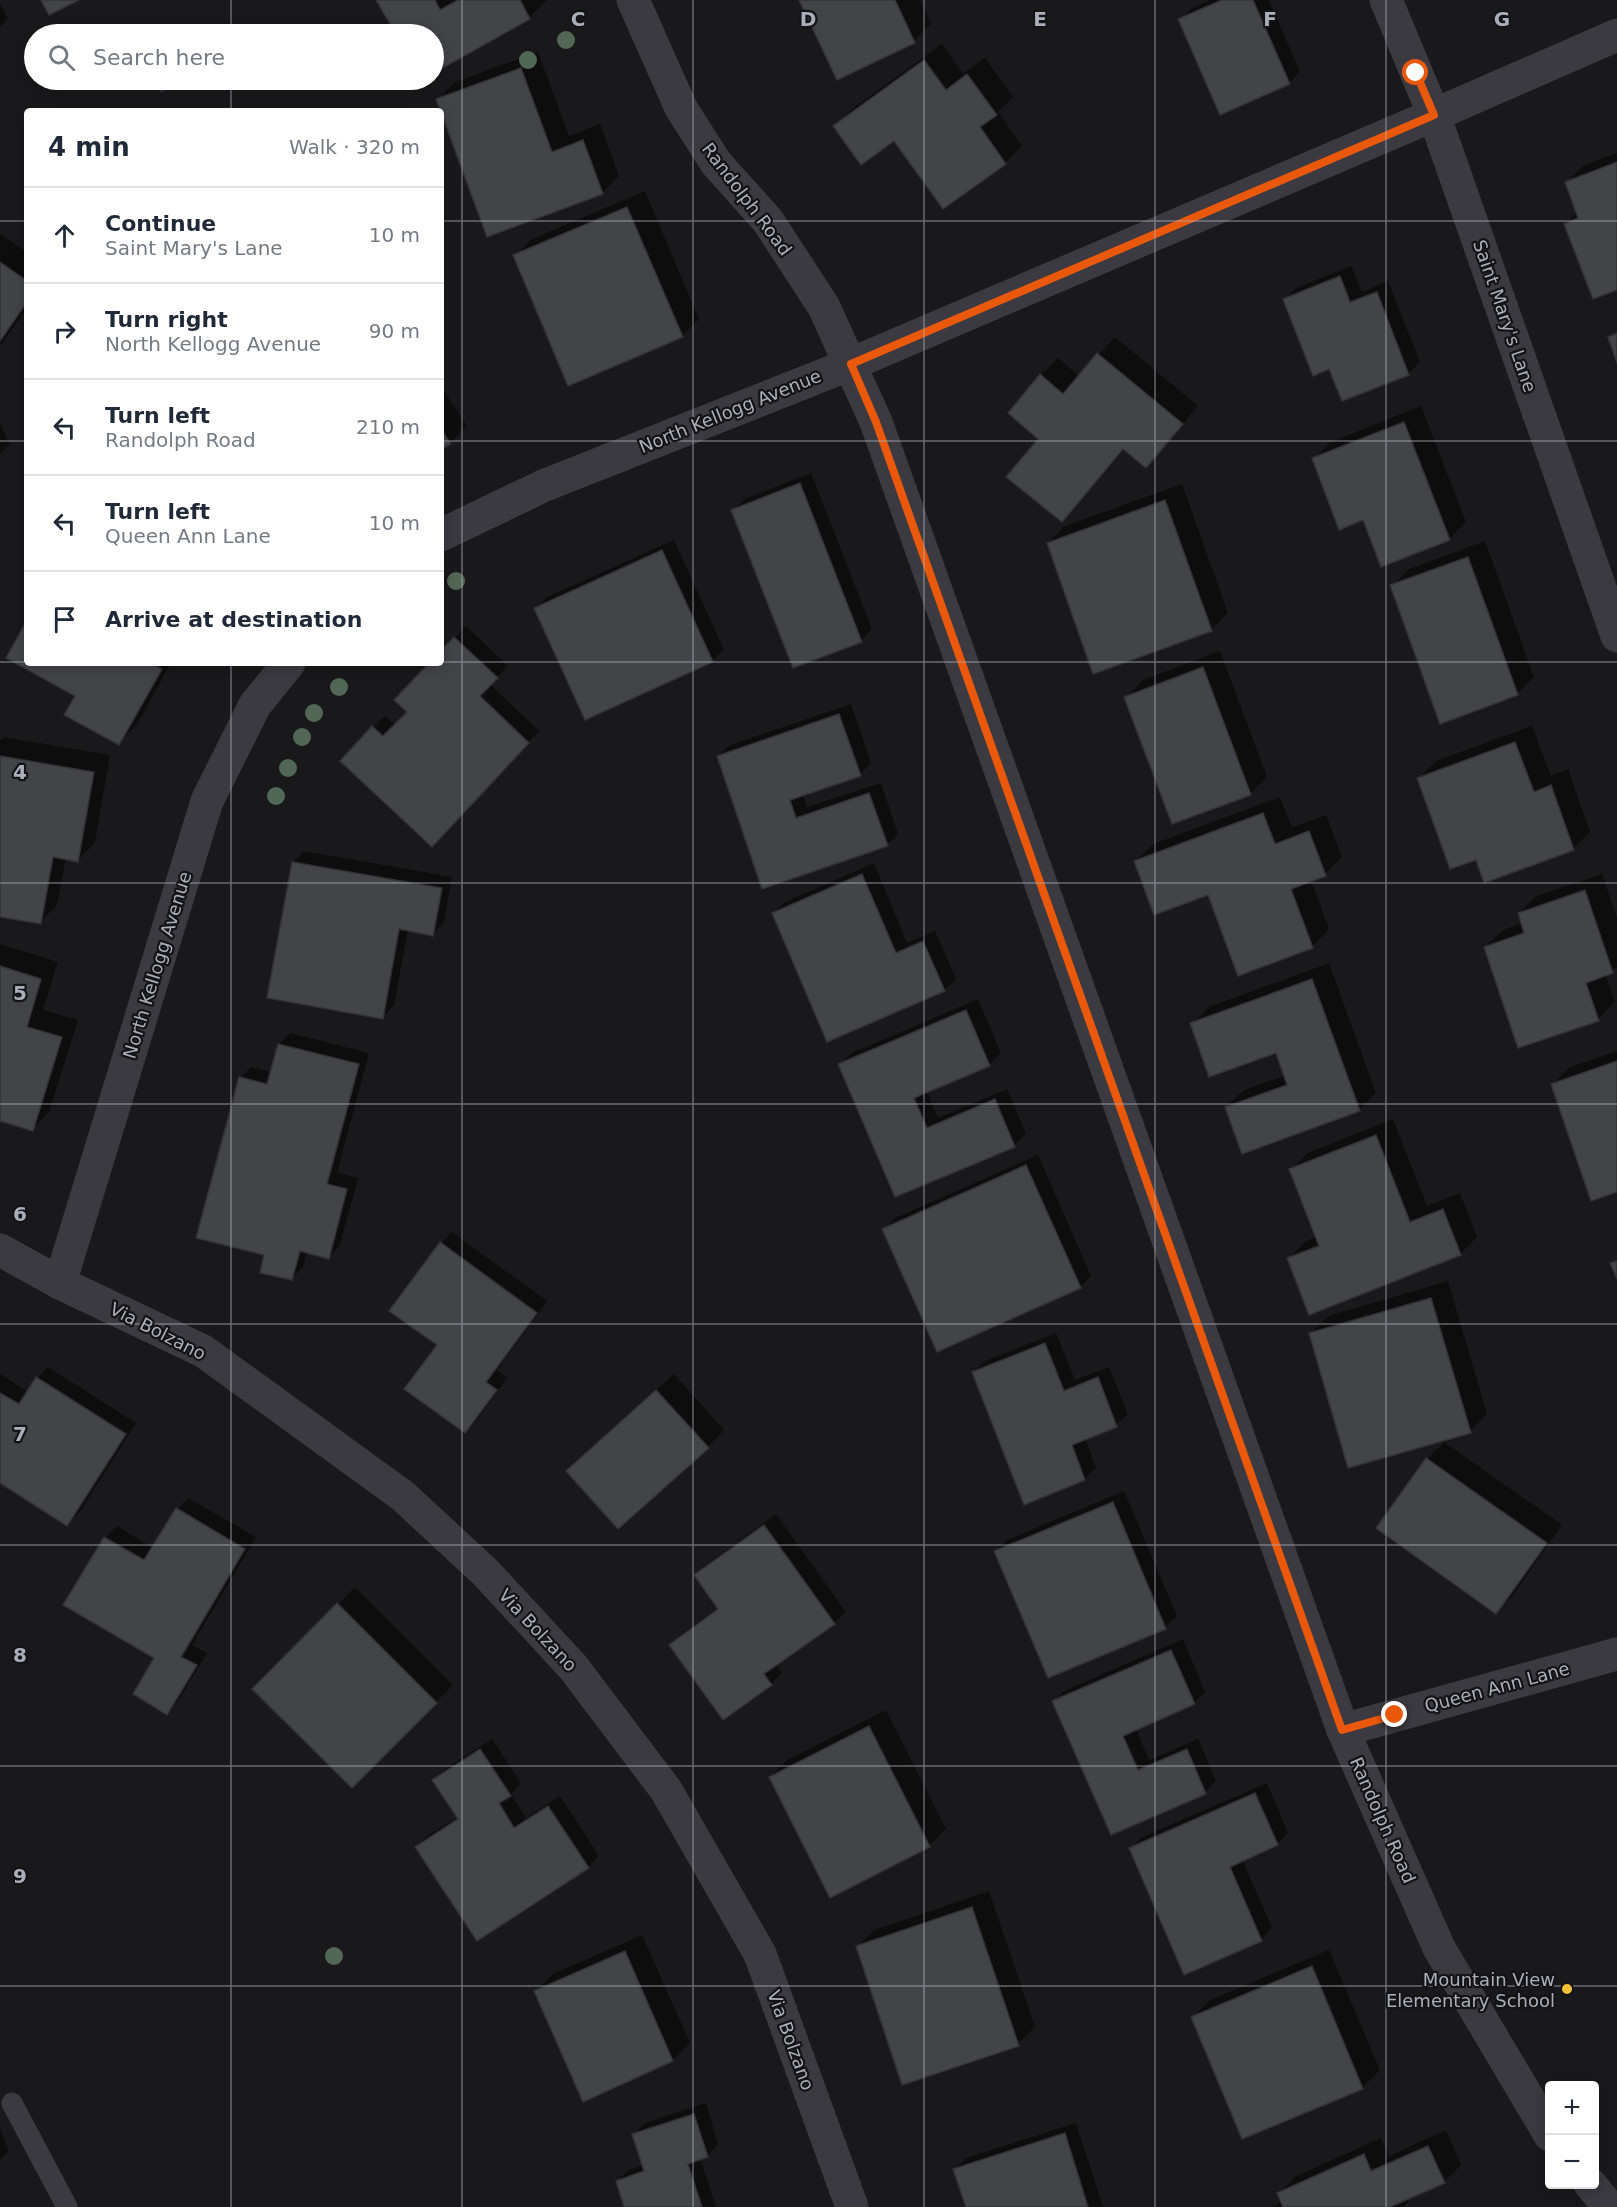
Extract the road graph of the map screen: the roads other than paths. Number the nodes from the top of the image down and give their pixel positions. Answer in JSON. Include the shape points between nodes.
{"nodes":[{"id":1,"x":633,"y":0,"type":"edge"},
{"id":2,"x":1386,"y":0,"type":"edge"},
{"id":3,"x":1617,"y":35,"type":"edge"},
{"id":4,"x":1434,"y":115,"type":"junction"},
{"id":5,"x":851,"y":364,"type":"junction"},
{"id":6,"x":444,"y":535,"type":"edge"},
{"id":7,"x":1617,"y":636,"type":"edge"},
{"id":8,"x":287,"y":666,"type":"edge"},
{"id":9,"x":0,"y":1250,"type":"edge"},
{"id":10,"x":60,"y":1283,"type":"junction"},
{"id":11,"x":1617,"y":1654,"type":"edge"},
{"id":12,"x":1342,"y":1730,"type":"junction"},
{"id":13,"x":12,"y":2103,"type":"dead end"},
{"id":14,"x":1545,"y":2127,"type":"edge"},
{"id":15,"x":1594,"y":2189,"type":"edge"},
{"id":16,"x":67,"y":2207,"type":"edge"},
{"id":17,"x":852,"y":2207,"type":"edge"},
{"id":18,"x":1609,"y":2207,"type":"edge"}],
"edges":[{"from":1,"to":5,"type":"street","name":"Randolph Road","via":[[681,108],[716,163],[768,221],[824,307]]},
{"from":2,"to":4,"type":"street","name":"Saint Mary's Lane"},
{"from":3,"to":4,"type":"street","name":"North Kellogg Avenue"},
{"from":4,"to":5,"type":"street","name":"North Kellogg Avenue"},
{"from":4,"to":7,"type":"street","name":"Saint Mary's Lane"},
{"from":5,"to":6,"type":"street","name":"North Kellogg Avenue","via":[[543,486]]},
{"from":5,"to":12,"type":"street","name":"Randolph Road","via":[[876,422]]},
{"from":8,"to":10,"type":"street","name":"North Kellogg Avenue","via":[[255,705],[207,801]]},
{"from":9,"to":10,"type":"street","name":"Via Bolzano"},
{"from":10,"to":17,"type":"street","name":"Via Bolzano","via":[[203,1351],[403,1496],[486,1573],[573,1666],[666,1790],[760,1954]]},
{"from":11,"to":12,"type":"street","name":"Queen Ann Lane"},
{"from":12,"to":14,"type":"street","name":"Randolph Road","via":[[1439,1948]]},
{"from":13,"to":16,"type":"lane"},
{"from":15,"to":18,"type":"street"}]}
